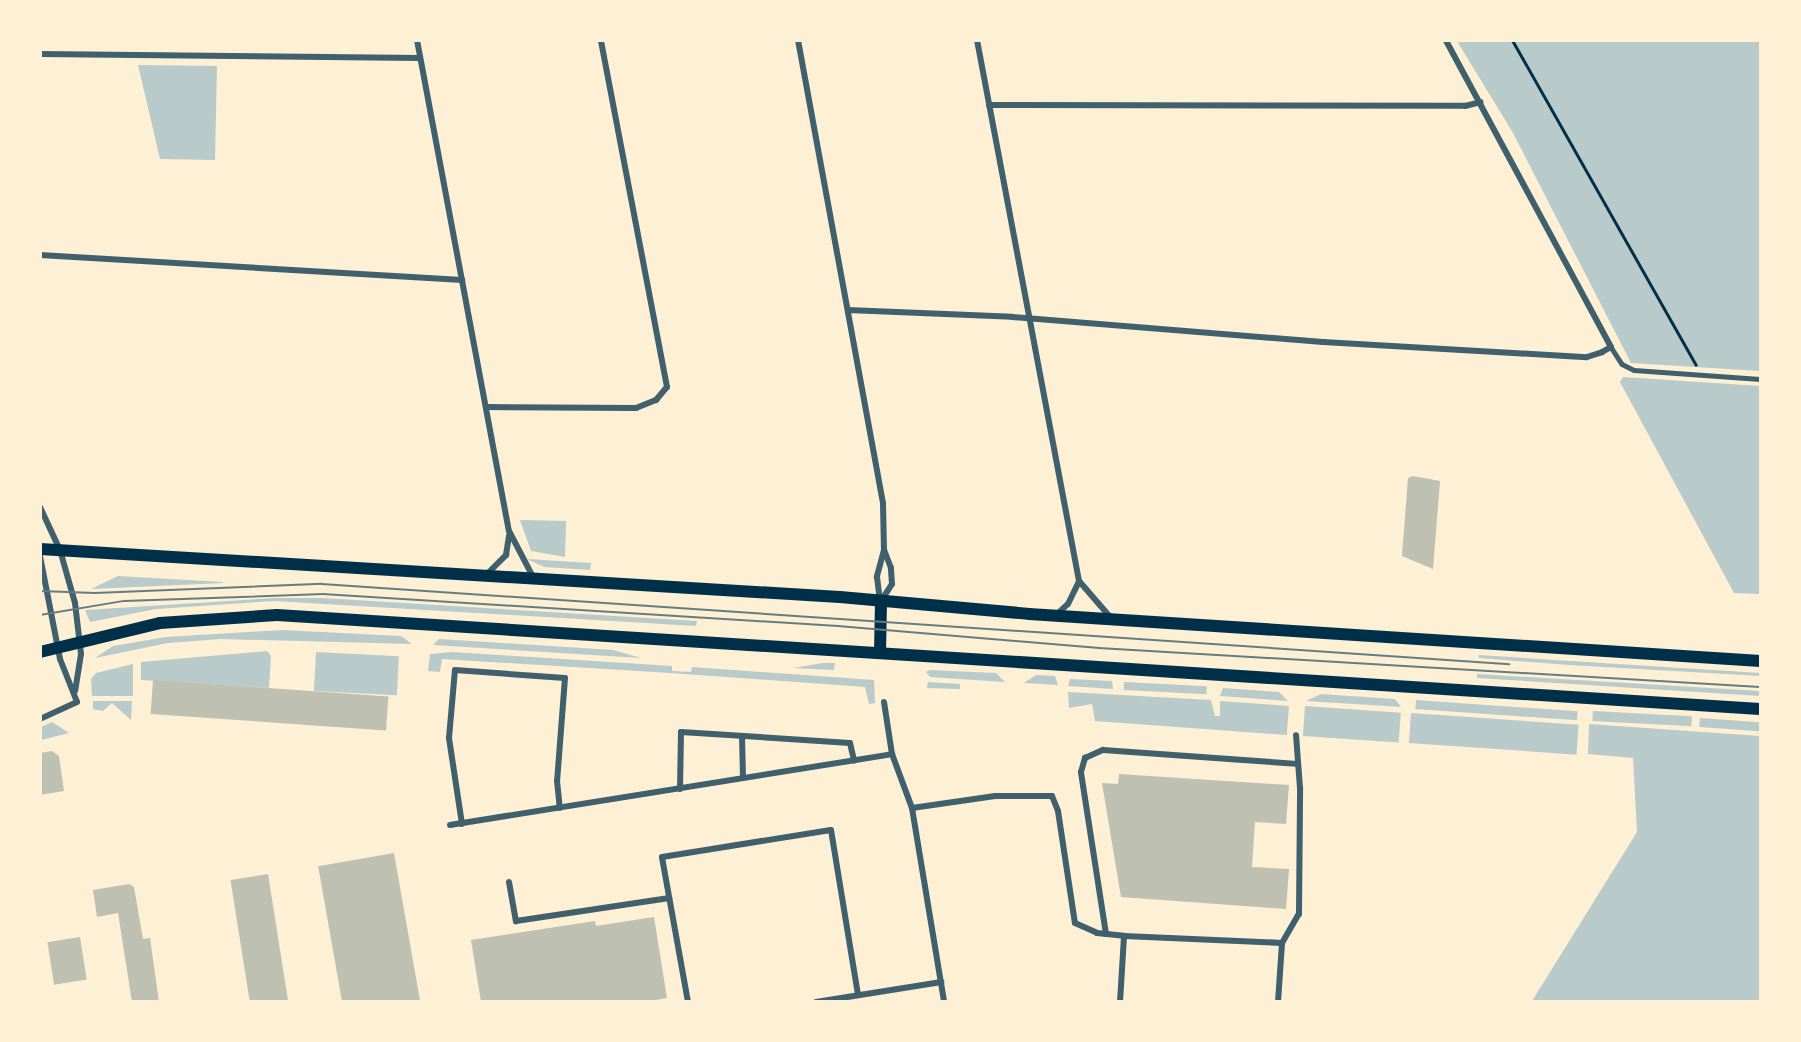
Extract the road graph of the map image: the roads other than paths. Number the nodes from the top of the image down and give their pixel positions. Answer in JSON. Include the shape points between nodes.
{"nodes":[{"id":1,"x":417,"y":40,"type":"edge"},
{"id":2,"x":601,"y":40,"type":"edge"},
{"id":3,"x":798,"y":40,"type":"edge"},
{"id":4,"x":977,"y":40,"type":"edge"},
{"id":5,"x":1446,"y":40,"type":"edge"},
{"id":6,"x":40,"y":54,"type":"edge"},
{"id":7,"x":420,"y":58,"type":"junction"},
{"id":8,"x":1482,"y":102,"type":"junction"},
{"id":9,"x":989,"y":105,"type":"junction"},
{"id":10,"x":40,"y":255,"type":"edge"},
{"id":11,"x":462,"y":280,"type":"junction"},
{"id":12,"x":848,"y":310,"type":"junction"},
{"id":13,"x":1030,"y":319,"type":"junction"},
{"id":14,"x":1611,"y":347,"type":"junction"},
{"id":15,"x":1761,"y":379,"type":"edge"},
{"id":16,"x":486,"y":407,"type":"junction"},
{"id":17,"x":40,"y":507,"type":"edge"},
{"id":18,"x":509,"y":531,"type":"junction"},
{"id":19,"x":40,"y":549,"type":"edge"},
{"id":20,"x":60,"y":550,"type":"junction"},
{"id":21,"x":884,"y":550,"type":"junction"},
{"id":22,"x":40,"y":556,"type":"edge"},
{"id":23,"x":484,"y":577,"type":"junction"},
{"id":24,"x":535,"y":580,"type":"junction"},
{"id":25,"x":1079,"y":581,"type":"junction"},
{"id":26,"x":880,"y":602,"type":"junction"},
{"id":27,"x":1056,"y":615,"type":"junction"},
{"id":28,"x":1112,"y":619,"type":"junction"},
{"id":29,"x":80,"y":641,"type":"junction"},
{"id":30,"x":58,"y":646,"type":"junction"},
{"id":31,"x":40,"y":652,"type":"edge"},
{"id":32,"x":880,"y":653,"type":"junction"},
{"id":33,"x":1761,"y":661,"type":"edge"},
{"id":34,"x":75,"y":691,"type":"junction"},
{"id":35,"x":884,"y":702,"type":"dead end"},
{"id":36,"x":1761,"y":709,"type":"edge"},
{"id":37,"x":40,"y":719,"type":"edge"},
{"id":38,"x":1296,"y":735,"type":"dead end"},
{"id":39,"x":742,"y":736,"type":"junction"},
{"id":40,"x":892,"y":754,"type":"junction"},
{"id":41,"x":854,"y":760,"type":"junction"},
{"id":42,"x":1296,"y":764,"type":"junction"},
{"id":43,"x":743,"y":778,"type":"junction"},
{"id":44,"x":680,"y":789,"type":"junction"},
{"id":45,"x":560,"y":808,"type":"junction"},
{"id":46,"x":912,"y":808,"type":"junction"},
{"id":47,"x":462,"y":824,"type":"junction"},
{"id":48,"x":450,"y":825,"type":"dead end"},
{"id":49,"x":509,"y":882,"type":"dead end"},
{"id":50,"x":669,"y":898,"type":"junction"},
{"id":51,"x":1106,"y":934,"type":"junction"},
{"id":52,"x":1124,"y":936,"type":"junction"},
{"id":53,"x":1282,"y":943,"type":"junction"},
{"id":54,"x":941,"y":982,"type":"junction"},
{"id":55,"x":858,"y":995,"type":"junction"},
{"id":56,"x":688,"y":1002,"type":"edge"},
{"id":57,"x":816,"y":1002,"type":"edge"},
{"id":58,"x":944,"y":1002,"type":"edge"},
{"id":59,"x":1120,"y":1002,"type":"edge"},
{"id":60,"x":1278,"y":1002,"type":"edge"}],
"edges":[{"from":1,"to":7,"type":"street"},
{"from":2,"to":16,"type":"street","via":[[667,387],[656,400],[636,408]]},
{"from":3,"to":12,"type":"street"},
{"from":4,"to":9,"type":"street"},
{"from":5,"to":8,"type":"street"},
{"from":6,"to":7,"type":"street"},
{"from":7,"to":11,"type":"street"},
{"from":8,"to":9,"type":"street"},
{"from":8,"to":14,"type":"street"},
{"from":9,"to":13,"type":"street"},
{"from":10,"to":11,"type":"street"},
{"from":11,"to":16,"type":"street"},
{"from":12,"to":13,"type":"street"},
{"from":12,"to":21,"type":"street","via":[[884,503]]},
{"from":13,"to":14,"type":"street","via":[[1323,342],[1587,357]]},
{"from":13,"to":25,"type":"street"},
{"from":14,"to":15,"type":"lane","via":[[1622,364],[1634,370]]},
{"from":16,"to":18,"type":"street"},
{"from":17,"to":20,"type":"street"},
{"from":18,"to":23,"type":"street","via":[[506,555]]},
{"from":18,"to":24,"type":"street"},
{"from":19,"to":20,"type":"main road"},
{"from":20,"to":23,"type":"main road"},
{"from":20,"to":29,"type":"street","via":[[75,603]]},
{"from":21,"to":26,"type":"street","via":[[877,572]]},
{"from":21,"to":26,"type":"street","via":[[892,584]]},
{"from":22,"to":30,"type":"street"},
{"from":23,"to":24,"type":"main road"},
{"from":24,"to":26,"type":"main road"},
{"from":25,"to":27,"type":"street","via":[[1068,604]]},
{"from":25,"to":28,"type":"street"},
{"from":26,"to":27,"type":"main road"},
{"from":26,"to":32,"type":"main road"},
{"from":27,"to":28,"type":"main road"},
{"from":28,"to":33,"type":"main road"},
{"from":29,"to":30,"type":"main road"},
{"from":29,"to":32,"type":"main road","via":[[160,623],[277,615]]},
{"from":29,"to":34,"type":"street","via":[[80,677]]},
{"from":30,"to":31,"type":"main road"},
{"from":30,"to":34,"type":"street","via":[[63,670]]},
{"from":32,"to":36,"type":"main road"},
{"from":34,"to":37,"type":"street","via":[[77,702]]},
{"from":35,"to":40,"type":"street"},
{"from":38,"to":42,"type":"street"},
{"from":39,"to":41,"type":"street","via":[[850,743]]},
{"from":39,"to":43,"type":"street"},
{"from":39,"to":44,"type":"street","via":[[681,732]]},
{"from":40,"to":41,"type":"street"},
{"from":40,"to":46,"type":"street"},
{"from":41,"to":43,"type":"street"},
{"from":42,"to":51,"type":"street","via":[[1103,750],[1085,758],[1082,772]]},
{"from":42,"to":53,"type":"street","via":[[1300,788],[1299,914]]},
{"from":43,"to":44,"type":"street"},
{"from":44,"to":45,"type":"street"},
{"from":45,"to":47,"type":"street"},
{"from":45,"to":47,"type":"street","via":[[557,781],[564,678],[456,670],[448,738]]},
{"from":46,"to":51,"type":"street","via":[[995,796],[1052,796],[1058,811],[1075,923]]},
{"from":46,"to":54,"type":"street"},
{"from":47,"to":48,"type":"street"},
{"from":49,"to":50,"type":"street","via":[[516,921]]},
{"from":50,"to":55,"type":"street","via":[[662,857],[831,830]]},
{"from":50,"to":56,"type":"street"},
{"from":51,"to":52,"type":"street"},
{"from":52,"to":53,"type":"street"},
{"from":52,"to":59,"type":"street"},
{"from":53,"to":60,"type":"street"},
{"from":54,"to":55,"type":"street"},
{"from":54,"to":58,"type":"street"},
{"from":55,"to":57,"type":"street"}]}
